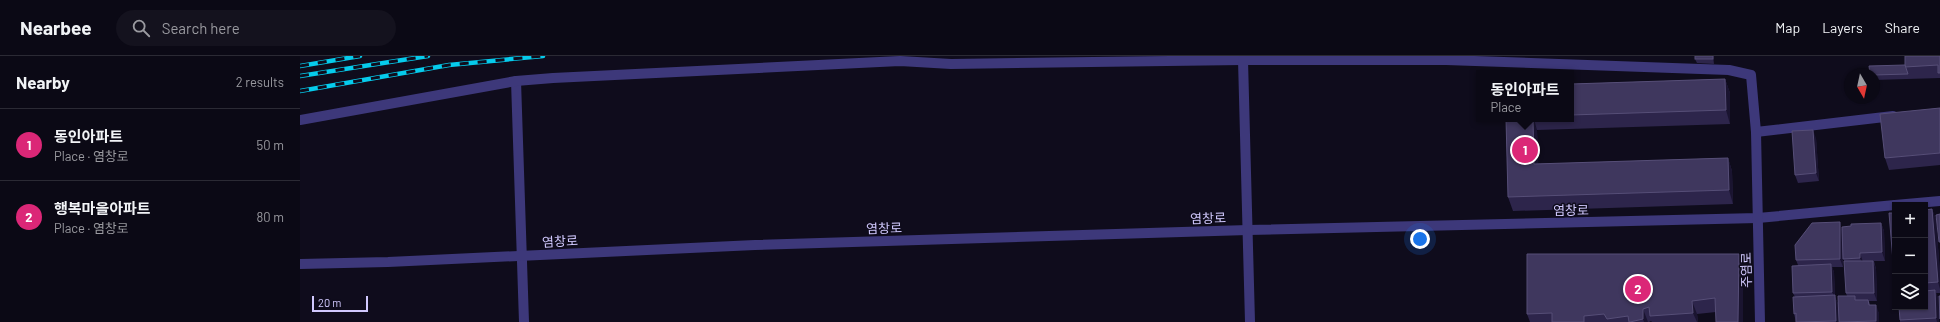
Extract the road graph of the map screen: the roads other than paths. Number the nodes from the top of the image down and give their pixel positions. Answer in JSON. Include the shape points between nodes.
{"nodes":[{"id":1,"x":1243,"y":60,"type":"junction"},
{"id":2,"x":516,"y":81,"type":"junction"},
{"id":3,"x":1902,"y":116,"type":"edge"},
{"id":4,"x":300,"y":120,"type":"edge"},
{"id":5,"x":1756,"y":132,"type":"junction"},
{"id":6,"x":1940,"y":201,"type":"edge"},
{"id":7,"x":1928,"y":202,"type":"edge"},
{"id":8,"x":1892,"y":205,"type":"edge"},
{"id":9,"x":1758,"y":218,"type":"junction"},
{"id":10,"x":1248,"y":230,"type":"junction"},
{"id":11,"x":521,"y":256,"type":"junction"},
{"id":12,"x":300,"y":264,"type":"edge"},
{"id":13,"x":524,"y":322,"type":"edge"},
{"id":14,"x":1250,"y":322,"type":"edge"},
{"id":15,"x":1760,"y":322,"type":"edge"}],
"edges":[{"from":1,"to":2,"type":"street","via":[[951,64],[900,61]]},
{"from":1,"to":5,"type":"street","name":"주염로","via":[[1404,60],[1729,70],[1751,75]]},
{"from":1,"to":10,"type":"street"},
{"from":2,"to":4,"type":"street"},
{"from":2,"to":11,"type":"street"},
{"from":3,"to":5,"type":"street"},
{"from":5,"to":9,"type":"street","name":"주염로"},
{"from":6,"to":7,"type":"street","name":"염창로"},
{"from":8,"to":9,"type":"street","name":"염창로"},
{"from":9,"to":10,"type":"street","name":"염창로"},
{"from":9,"to":15,"type":"street","name":"주염로"},
{"from":10,"to":11,"type":"street","name":"염창로","via":[[763,244]]},
{"from":10,"to":14,"type":"street"},
{"from":11,"to":12,"type":"street","name":"염창로"},
{"from":11,"to":13,"type":"street"}]}
